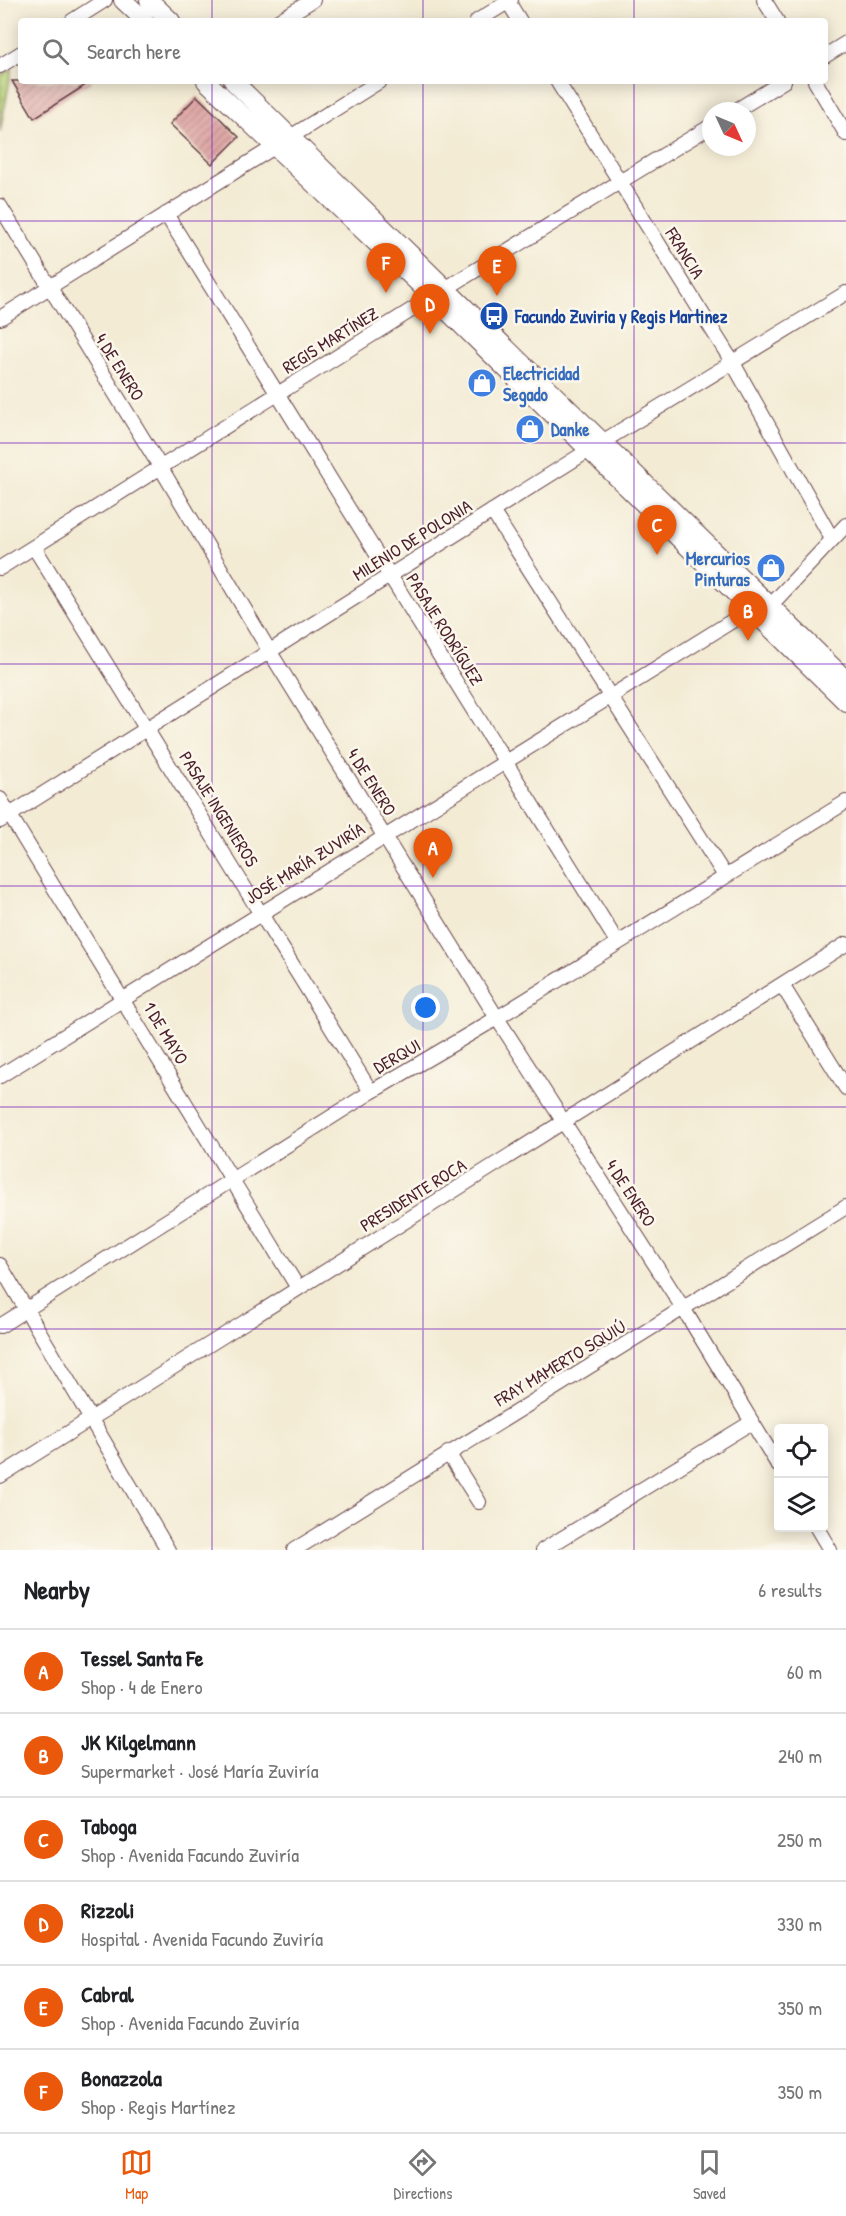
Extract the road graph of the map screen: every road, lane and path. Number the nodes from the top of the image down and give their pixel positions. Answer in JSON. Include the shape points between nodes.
{"nodes":[{"id":1,"x":105,"y":0,"type":"edge"},
{"id":2,"x":123,"y":0,"type":"edge"},
{"id":3,"x":149,"y":0,"type":"edge"},
{"id":4,"x":313,"y":0,"type":"edge"},
{"id":5,"x":509,"y":0,"type":"edge"},
{"id":6,"x":764,"y":0,"type":"edge"},
{"id":7,"x":77,"y":18,"type":"edge"},
{"id":8,"x":142,"y":18,"type":"edge"},
{"id":9,"x":168,"y":18,"type":"edge"},
{"id":10,"x":283,"y":18,"type":"edge"},
{"id":11,"x":482,"y":18,"type":"edge"},
{"id":12,"x":518,"y":18,"type":"edge"},
{"id":13,"x":775,"y":18,"type":"edge"},
{"id":14,"x":846,"y":43,"type":"edge"},
{"id":15,"x":828,"y":54,"type":"edge"},
{"id":16,"x":18,"y":55,"type":"edge"},
{"id":17,"x":0,"y":66,"type":"edge"},
{"id":18,"x":209,"y":84,"type":"edge"},
{"id":19,"x":236,"y":84,"type":"edge"},
{"id":20,"x":376,"y":84,"type":"edge"},
{"id":21,"x":559,"y":84,"type":"edge"},
{"id":22,"x":778,"y":84,"type":"edge"},
{"id":23,"x":817,"y":84,"type":"edge"},
{"id":24,"x":749,"y":102,"type":"edge"},
{"id":25,"x":702,"y":132,"type":"edge"},
{"id":26,"x":846,"y":134,"type":"edge"},
{"id":27,"x":291,"y":137,"type":"junction"},
{"id":28,"x":274,"y":147,"type":"junction"},
{"id":29,"x":619,"y":183,"type":"junction"},
{"id":30,"x":0,"y":206,"type":"edge"},
{"id":31,"x":166,"y":214,"type":"junction"},
{"id":32,"x":49,"y":287,"type":"junction"},
{"id":33,"x":439,"y":293,"type":"junction"},
{"id":34,"x":846,"y":293,"type":"edge"},
{"id":35,"x":0,"y":318,"type":"edge"},
{"id":36,"x":733,"y":363,"type":"junction"},
{"id":37,"x":277,"y":394,"type":"junction"},
{"id":38,"x":596,"y":446,"type":"junction"},
{"id":39,"x":161,"y":468,"type":"junction"},
{"id":40,"x":492,"y":511,"type":"junction"},
{"id":41,"x":846,"y":525,"type":"edge"},
{"id":42,"x":832,"y":539,"type":"junction"},
{"id":43,"x":34,"y":547,"type":"junction"},
{"id":44,"x":0,"y":568,"type":"edge"},
{"id":45,"x":390,"y":576,"type":"junction"},
{"id":46,"x":771,"y":605,"type":"junction"},
{"id":47,"x":753,"y":608,"type":"junction"},
{"id":48,"x":270,"y":652,"type":"junction"},
{"id":49,"x":846,"y":680,"type":"edge"},
{"id":50,"x":611,"y":695,"type":"junction"},
{"id":51,"x":846,"y":702,"type":"edge"},
{"id":52,"x":148,"y":729,"type":"junction"},
{"id":53,"x":506,"y":760,"type":"junction"},
{"id":54,"x":0,"y":799,"type":"edge"},
{"id":55,"x":846,"y":801,"type":"edge"},
{"id":56,"x":5,"y":818,"type":"edge"},
{"id":57,"x":384,"y":835,"type":"junction"},
{"id":58,"x":724,"y":876,"type":"junction"},
{"id":59,"x":261,"y":912,"type":"junction"},
{"id":60,"x":617,"y":942,"type":"junction"},
{"id":61,"x":846,"y":944,"type":"edge"},
{"id":62,"x":782,"y":985,"type":"junction"},
{"id":63,"x":123,"y":998,"type":"junction"},
{"id":64,"x":497,"y":1018,"type":"junction"},
{"id":65,"x":0,"y":1076,"type":"edge"},
{"id":66,"x":846,"y":1088,"type":"edge"},
{"id":67,"x":371,"y":1092,"type":"junction"},
{"id":68,"x":564,"y":1122,"type":"junction"},
{"id":69,"x":233,"y":1180,"type":"junction"},
{"id":70,"x":846,"y":1207,"type":"edge"},
{"id":71,"x":0,"y":1264,"type":"edge"},
{"id":72,"x":298,"y":1288,"type":"junction"},
{"id":73,"x":683,"y":1308,"type":"junction"},
{"id":74,"x":27,"y":1310,"type":"junction"},
{"id":75,"x":0,"y":1326,"type":"edge"},
{"id":76,"x":90,"y":1419,"type":"junction"},
{"id":77,"x":752,"y":1422,"type":"junction"},
{"id":78,"x":448,"y":1453,"type":"junction"},
{"id":79,"x":774,"y":1459,"type":"edge"},
{"id":80,"x":0,"y":1476,"type":"edge"},
{"id":81,"x":479,"y":1502,"type":"dead end"},
{"id":82,"x":820,"y":1532,"type":"edge"},
{"id":83,"x":168,"y":1550,"type":"edge"},
{"id":84,"x":294,"y":1550,"type":"edge"},
{"id":85,"x":543,"y":1550,"type":"edge"},
{"id":86,"x":830,"y":1550,"type":"edge"}],
"edges":[{"from":1,"to":7,"type":"street"},
{"from":2,"to":8,"type":"main road"},
{"from":3,"to":9,"type":"main road"},
{"from":4,"to":10,"type":"street"},
{"from":5,"to":11,"type":"street"},
{"from":5,"to":12,"type":"street"},
{"from":6,"to":13,"type":"street"},
{"from":14,"to":15,"type":"street"},
{"from":16,"to":17,"type":"street"},
{"from":18,"to":28,"type":"main road"},
{"from":19,"to":27,"type":"main road"},
{"from":20,"to":27,"type":"street"},
{"from":21,"to":29,"type":"street","name":"FRANCIA"},
{"from":22,"to":24,"type":"street"},
{"from":23,"to":26,"type":"street"},
{"from":25,"to":29,"type":"street","name":"REGIS MARTÍNEZ"},
{"from":27,"to":28,"type":"street"},
{"from":27,"to":33,"type":"main road"},
{"from":28,"to":31,"type":"street"},
{"from":28,"to":33,"type":"main road"},
{"from":29,"to":33,"type":"street","name":"REGIS MARTÍNEZ"},
{"from":29,"to":36,"type":"street","name":"FRANCIA"},
{"from":30,"to":32,"type":"street","name":"4 DE ENERO"},
{"from":31,"to":32,"type":"street"},
{"from":31,"to":37,"type":"street","name":"PASAJE RODRÍGUEZ"},
{"from":32,"to":35,"type":"street"},
{"from":32,"to":39,"type":"street","name":"4 DE ENERO"},
{"from":33,"to":37,"type":"street","name":"REGIS MARTÍNEZ"},
{"from":33,"to":38,"type":"main road"},
{"from":34,"to":36,"type":"street","name":"MILENIO DE POLONIA"},
{"from":36,"to":38,"type":"street","name":"MILENIO DE POLONIA"},
{"from":36,"to":42,"type":"street","name":"FRANCIA"},
{"from":37,"to":39,"type":"street","name":"REGIS MARTÍNEZ"},
{"from":37,"to":45,"type":"street","name":"PASAJE RODRÍGUEZ"},
{"from":38,"to":40,"type":"street","name":"MILENIO DE POLONIA"},
{"from":38,"to":46,"type":"main road"},
{"from":38,"to":47,"type":"main road"},
{"from":39,"to":43,"type":"street","name":"REGIS MARTÍNEZ"},
{"from":39,"to":48,"type":"street","name":"4 DE ENERO"},
{"from":40,"to":45,"type":"street","name":"MILENIO DE POLONIA"},
{"from":40,"to":50,"type":"street"},
{"from":41,"to":42,"type":"street"},
{"from":42,"to":46,"type":"street"},
{"from":43,"to":44,"type":"street","name":"REGIS MARTÍNEZ"},
{"from":43,"to":52,"type":"street","name":"PASAJE INGENIEROS"},
{"from":45,"to":48,"type":"street","name":"MILENIO DE POLONIA"},
{"from":45,"to":53,"type":"street","name":"PASAJE RODRÍGUEZ"},
{"from":46,"to":47,"type":"street"},
{"from":46,"to":49,"type":"main road"},
{"from":47,"to":50,"type":"street","name":"JOSÉ MARÍA ZUVIRÍA"},
{"from":47,"to":51,"type":"main road"},
{"from":48,"to":52,"type":"street","name":"MILENIO DE POLONIA"},
{"from":48,"to":57,"type":"street","name":"4 DE ENERO"},
{"from":50,"to":53,"type":"street","name":"JOSÉ MARÍA ZUVIRÍA"},
{"from":50,"to":58,"type":"street"},
{"from":52,"to":56,"type":"street","name":"MILENIO DE POLONIA"},
{"from":52,"to":59,"type":"street","name":"PASAJE INGENIEROS"},
{"from":53,"to":57,"type":"street","name":"JOSÉ MARÍA ZUVIRÍA"},
{"from":53,"to":60,"type":"street","name":"PASAJE RODRÍGUEZ"},
{"from":54,"to":56,"type":"street","name":"1 DE MAYO"},
{"from":55,"to":58,"type":"street","name":"DERQUI"},
{"from":56,"to":63,"type":"street","name":"1 DE MAYO"},
{"from":57,"to":59,"type":"street","name":"JOSÉ MARÍA ZUVIRÍA"},
{"from":57,"to":64,"type":"street","name":"4 DE ENERO"},
{"from":58,"to":60,"type":"street","name":"DERQUI"},
{"from":59,"to":63,"type":"street","name":"JOSÉ MARÍA ZUVIRÍA"},
{"from":59,"to":67,"type":"street","name":"PASAJE INGENIEROS"},
{"from":60,"to":64,"type":"street","name":"DERQUI"},
{"from":61,"to":62,"type":"street","name":"PRESIDENTE ROCA"},
{"from":62,"to":66,"type":"street"},
{"from":62,"to":68,"type":"street","name":"PRESIDENTE ROCA"},
{"from":63,"to":65,"type":"street","name":"JOSÉ MARÍA ZUVIRÍA"},
{"from":63,"to":69,"type":"street","name":"1 DE MAYO"},
{"from":64,"to":67,"type":"street","name":"DERQUI"},
{"from":64,"to":68,"type":"street","name":"4 DE ENERO"},
{"from":67,"to":69,"type":"street","name":"DERQUI"},
{"from":68,"to":72,"type":"street","name":"PRESIDENTE ROCA"},
{"from":68,"to":73,"type":"street","name":"4 DE ENERO"},
{"from":69,"to":72,"type":"street","name":"1 DE MAYO"},
{"from":69,"to":74,"type":"street","name":"DERQUI"},
{"from":70,"to":73,"type":"street","name":"FRAY MAMERTO SQUIÚ"},
{"from":71,"to":74,"type":"street"},
{"from":72,"to":76,"type":"street","name":"PRESIDENTE ROCA"},
{"from":73,"to":77,"type":"street","name":"4 DE ENERO"},
{"from":73,"to":78,"type":"street","name":"FRAY MAMERTO SQUIÚ"},
{"from":74,"to":75,"type":"street","name":"DERQUI"},
{"from":74,"to":76,"type":"street"},
{"from":76,"to":80,"type":"street","name":"PRESIDENTE ROCA"},
{"from":76,"to":83,"type":"street"},
{"from":77,"to":79,"type":"street","name":"4 DE ENERO"},
{"from":77,"to":85,"type":"street"},
{"from":78,"to":81,"type":"street"},
{"from":78,"to":84,"type":"street","name":"FRAY MAMERTO SQUIÚ"},
{"from":82,"to":86,"type":"street"}]}
